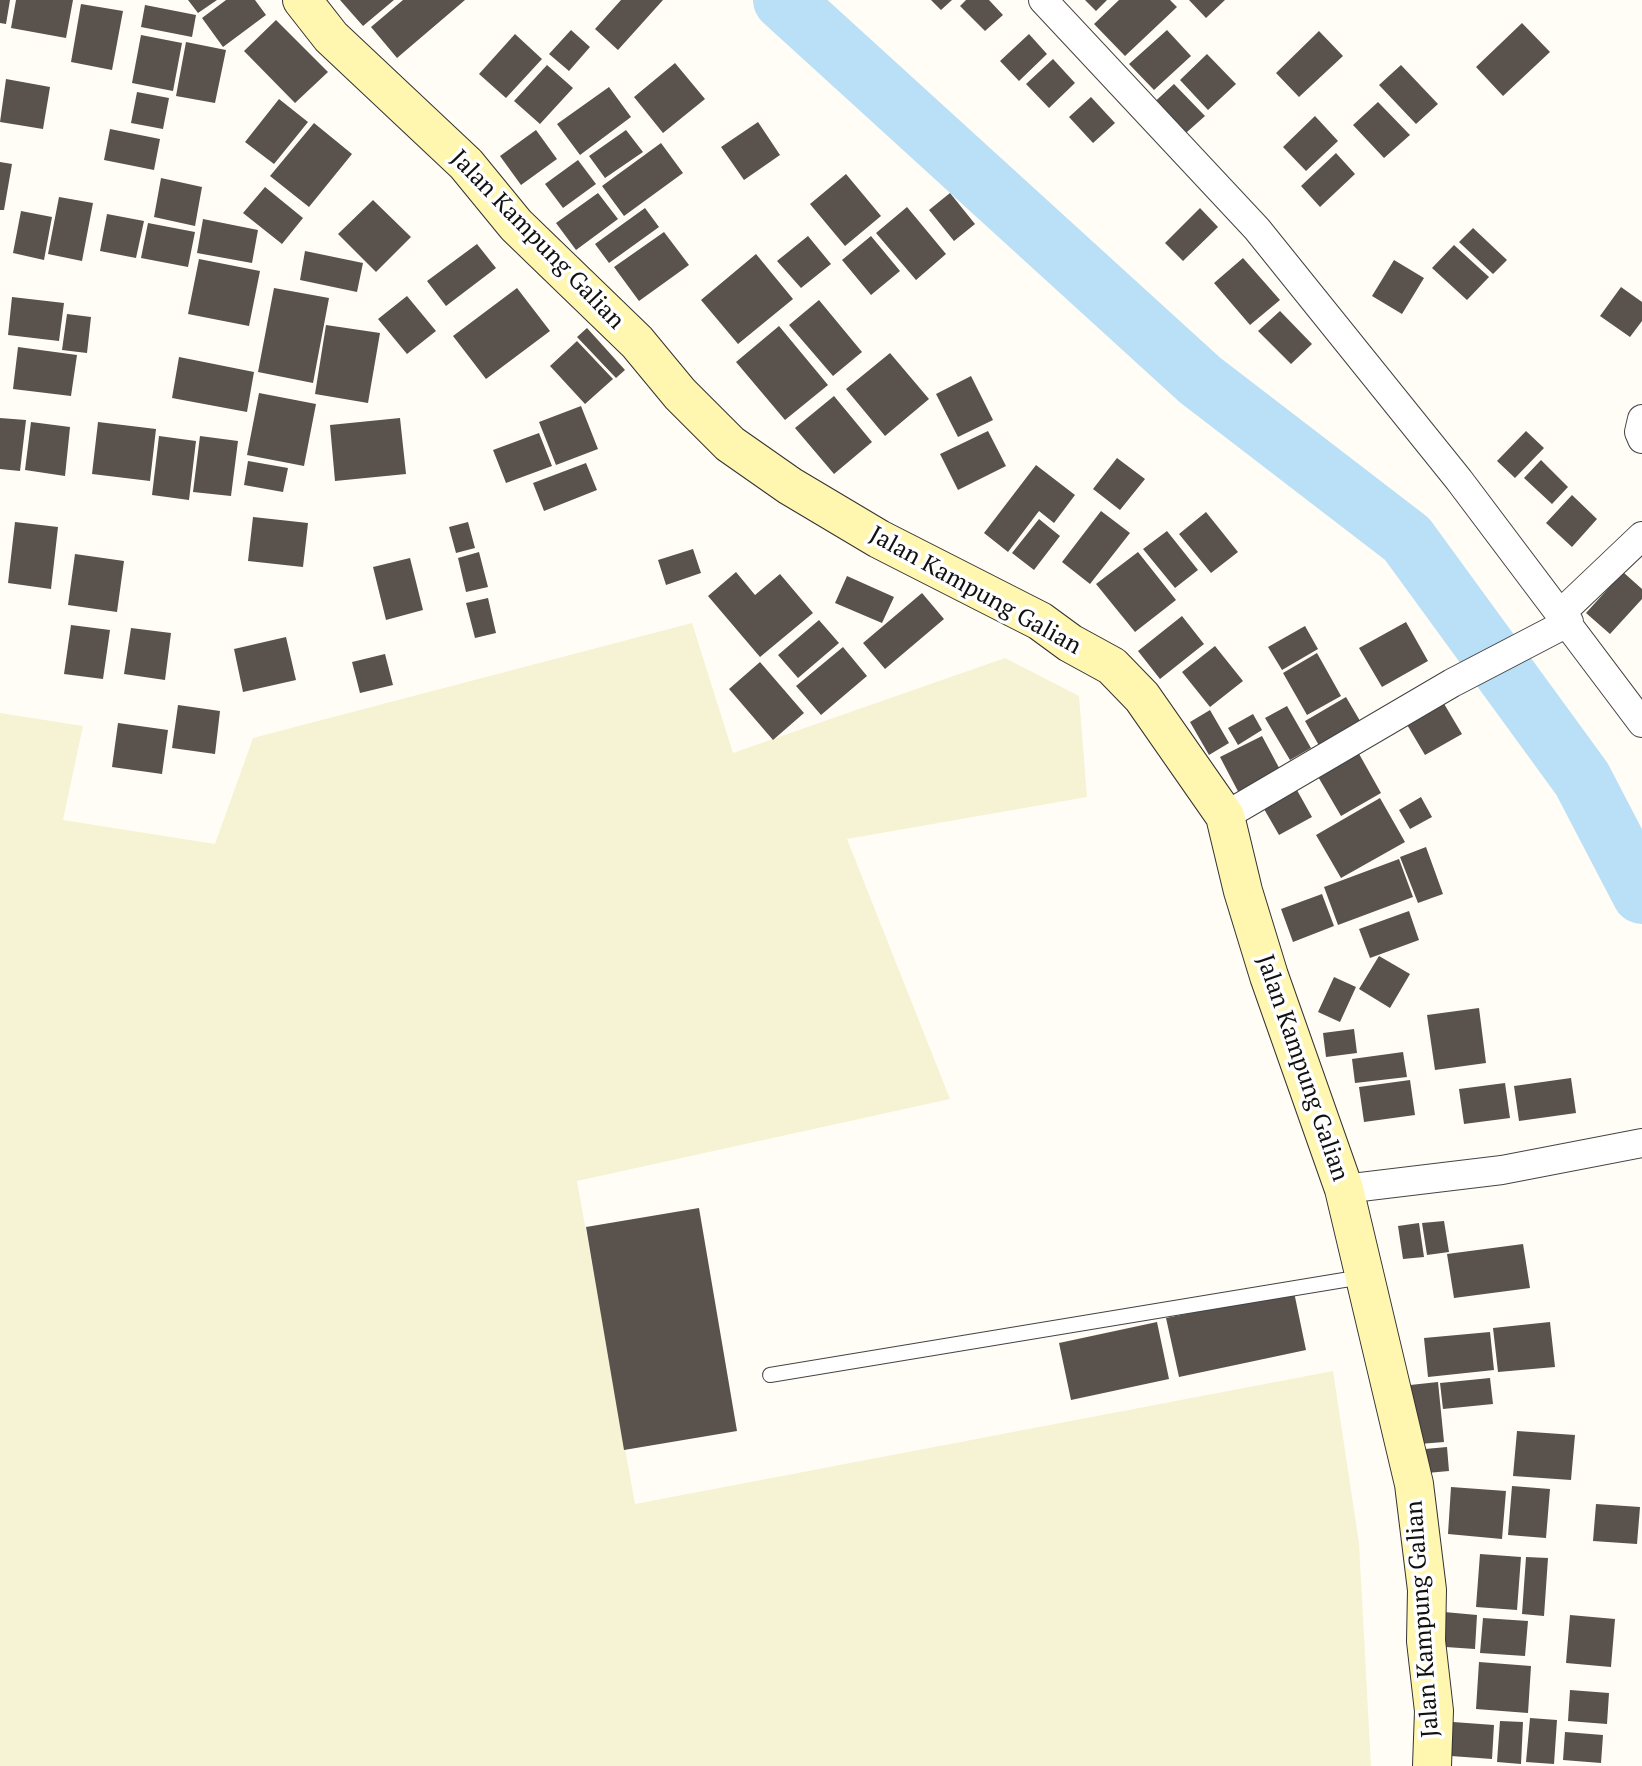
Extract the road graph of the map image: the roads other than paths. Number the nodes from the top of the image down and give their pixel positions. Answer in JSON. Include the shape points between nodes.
{"nodes":[{"id":1,"x":302,"y":0,"type":"edge"},
{"id":2,"x":1043,"y":0,"type":"edge"},
{"id":3,"x":1642,"y":419,"type":"edge"},
{"id":4,"x":1642,"y":439,"type":"edge"},
{"id":5,"x":1642,"y":536,"type":"edge"},
{"id":6,"x":1561,"y":622,"type":"junction"},
{"id":7,"x":1634,"y":693,"type":"edge"},
{"id":8,"x":1642,"y":723,"type":"edge"},
{"id":9,"x":1225,"y":816,"type":"junction"},
{"id":10,"x":1642,"y":1143,"type":"edge"},
{"id":11,"x":1343,"y":1189,"type":"junction"},
{"id":12,"x":1363,"y":1277,"type":"junction"},
{"id":13,"x":770,"y":1375,"type":"dead end"},
{"id":14,"x":1432,"y":1766,"type":"edge"}],
"edges":[{"from":1,"to":9,"type":"main road","name":"Jalan Kampung Galian","via":[[331,37],[466,164],[516,225],[637,342],[730,444],[878,539],[1040,621],[1112,666],[1142,697]]},
{"from":2,"to":6,"type":"street","via":[[1257,229],[1396,399]]},
{"from":3,"to":4,"type":"street"},
{"from":5,"to":6,"type":"street"},
{"from":6,"to":7,"type":"street"},
{"from":6,"to":9,"type":"street"},
{"from":7,"to":8,"type":"street"},
{"from":9,"to":11,"type":"main road","name":"Jalan Kampung Galian","via":[[1265,964]]},
{"from":10,"to":11,"type":"street","via":[[1502,1170]]},
{"from":11,"to":12,"type":"main road","name":"Jalan Kampung Galian"},
{"from":12,"to":13,"type":"lane"},
{"from":12,"to":14,"type":"main road","name":"Jalan Kampung Galian","via":[[1414,1484],[1427,1590],[1426,1641],[1434,1711]]}]}
